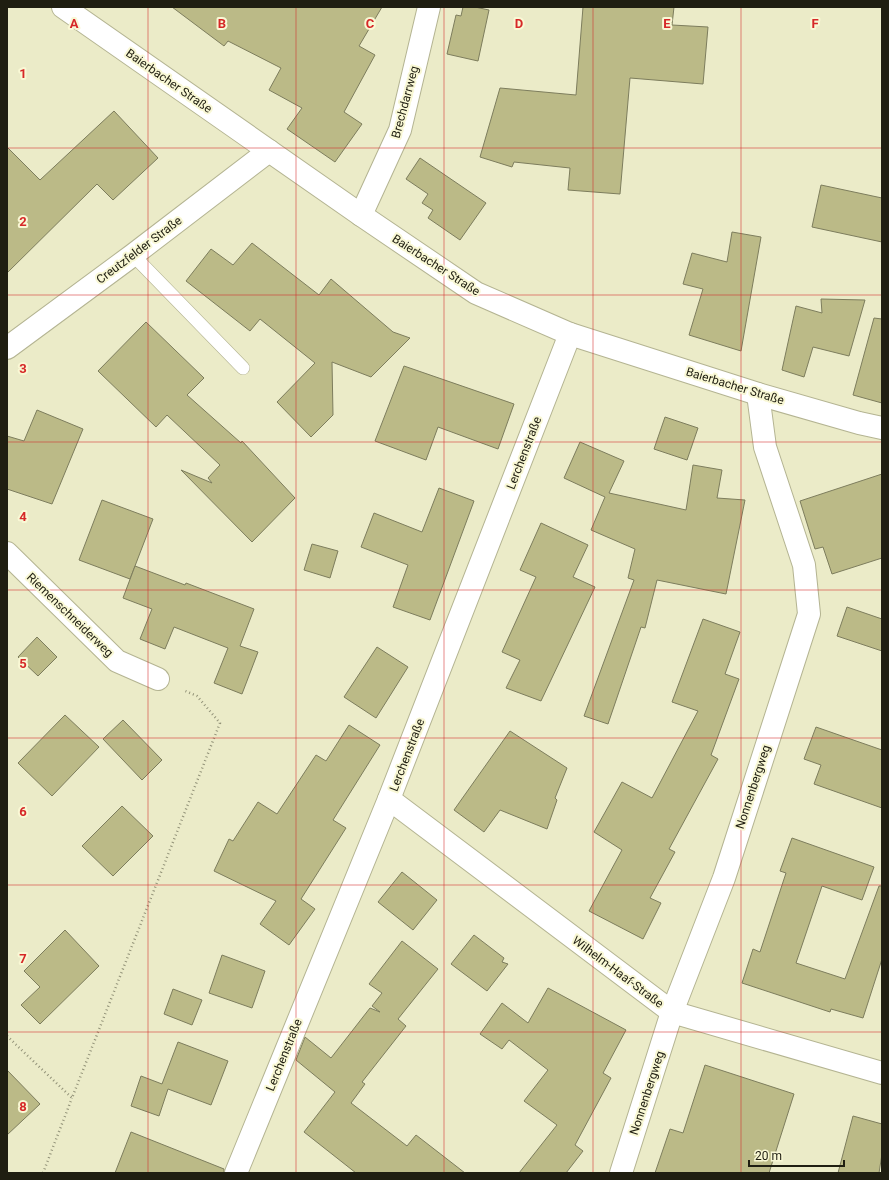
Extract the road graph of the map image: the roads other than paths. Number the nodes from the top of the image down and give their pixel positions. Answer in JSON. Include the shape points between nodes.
{"nodes":[{"id":1,"x":63,"y":7,"type":"edge"},
{"id":2,"x":429,"y":7,"type":"edge"},
{"id":3,"x":269,"y":151,"type":"junction"},
{"id":4,"x":361,"y":215,"type":"junction"},
{"id":5,"x":134,"y":255,"type":"junction"},
{"id":6,"x":570,"y":334,"type":"junction"},
{"id":7,"x":7,"y":348,"type":"edge"},
{"id":8,"x":243,"y":368,"type":"dead end"},
{"id":9,"x":758,"y":394,"type":"junction"},
{"id":10,"x":882,"y":428,"type":"edge"},
{"id":11,"x":7,"y":553,"type":"edge"},
{"id":12,"x":158,"y":679,"type":"road end"},
{"id":13,"x":389,"y":799,"type":"junction"},
{"id":14,"x":672,"y":1012,"type":"junction"},
{"id":15,"x":882,"y":1073,"type":"edge"},
{"id":16,"x":236,"y":1173,"type":"edge"},
{"id":17,"x":621,"y":1173,"type":"edge"}],
"edges":[{"from":1,"to":3,"type":"street","name":"Baierbacher Straße"},
{"from":2,"to":4,"type":"street","name":"Brechdarrweg","via":[[400,130]]},
{"from":3,"to":4,"type":"street","name":"Baierbacher Straße"},
{"from":3,"to":5,"type":"street","name":"Creutzfelder Straße"},
{"from":4,"to":6,"type":"street","name":"Baierbacher Straße","via":[[476,293]]},
{"from":5,"to":7,"type":"street","name":"Creutzfelder Straße"},
{"from":5,"to":8,"type":"lane"},
{"from":6,"to":9,"type":"street","name":"Baierbacher Straße"},
{"from":6,"to":13,"type":"street","name":"Lerchenstraße"},
{"from":9,"to":10,"type":"street","name":"Baierbacher Straße"},
{"from":9,"to":14,"type":"street","name":"Nonnenbergweg","via":[[766,446],[804,565],[809,614],[724,878]]},
{"from":11,"to":12,"type":"street","name":"Riemenschneiderweg","via":[[117,661]]},
{"from":13,"to":14,"type":"street","name":"Wilhelm-Haaf-Straße"},
{"from":13,"to":16,"type":"street","name":"Lerchenstraße"},
{"from":14,"to":15,"type":"street","name":"Wilhelm-Haaf-Straße"},
{"from":14,"to":17,"type":"street","name":"Nonnenbergweg"}]}
